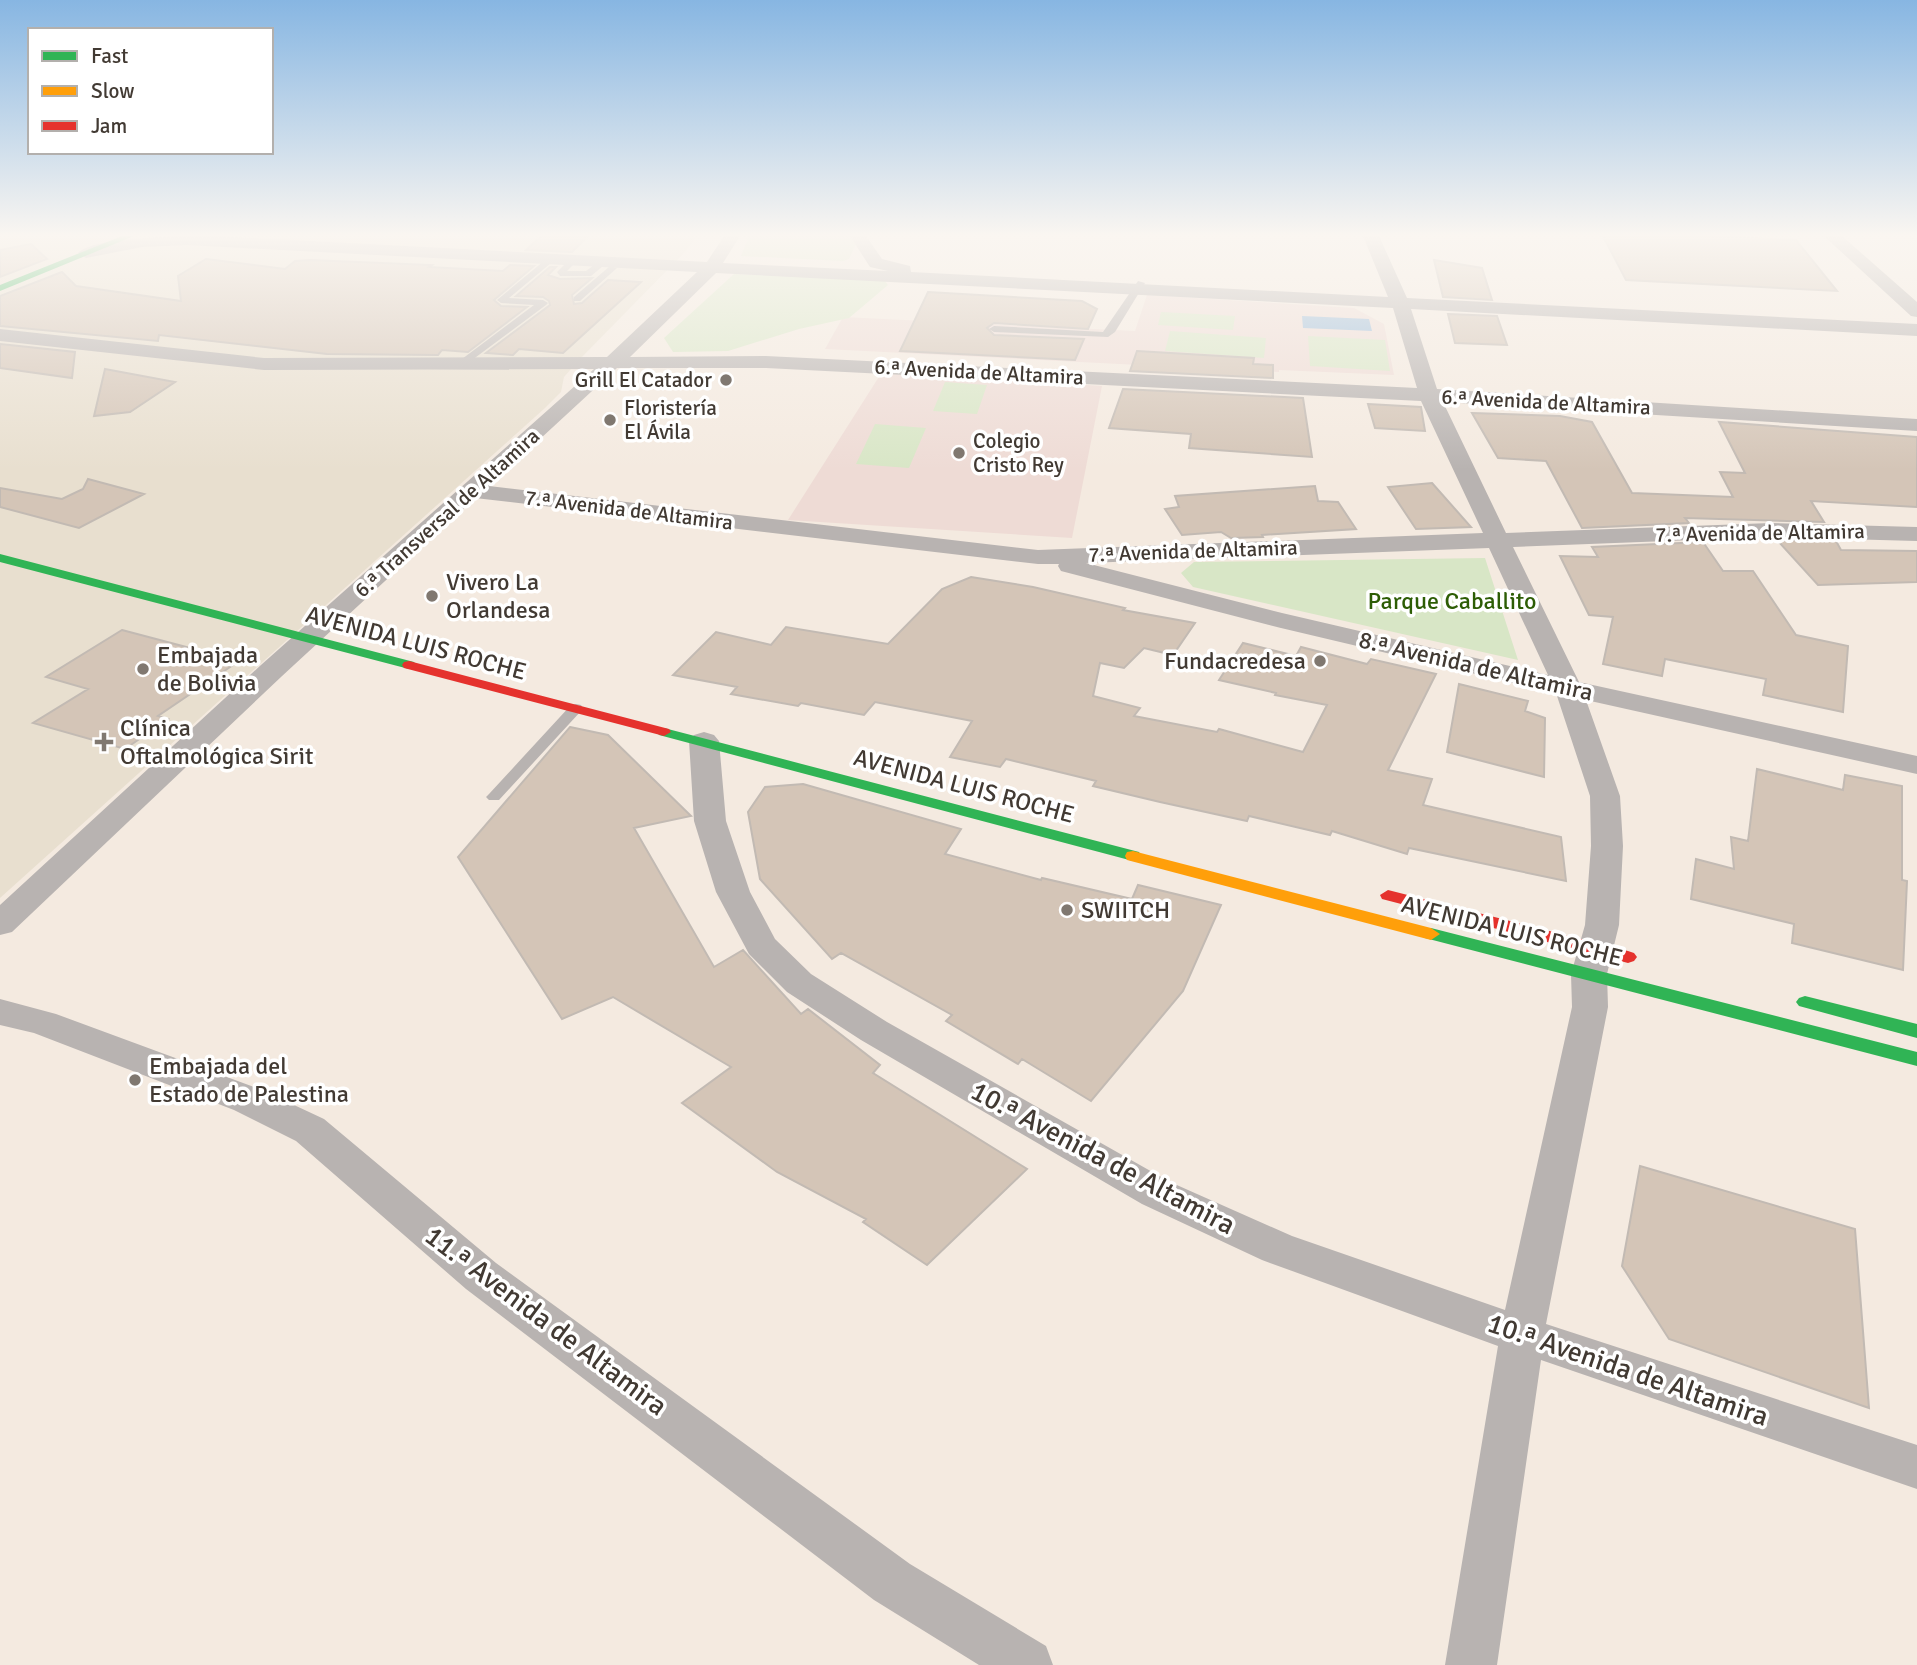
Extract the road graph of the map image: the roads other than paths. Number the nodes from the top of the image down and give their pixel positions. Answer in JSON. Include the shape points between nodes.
{"nodes":[{"id":1,"x":529,"y":314,"type":"edge"},
{"id":2,"x":662,"y":314,"type":"edge"},
{"id":3,"x":1121,"y":314,"type":"edge"},
{"id":4,"x":1402,"y":314,"type":"edge"},
{"id":5,"x":1635,"y":314,"type":"edge"},
{"id":6,"x":1737,"y":314,"type":"edge"},
{"id":7,"x":1917,"y":321,"type":"edge"},
{"id":8,"x":994,"y":329,"type":"dead end"},
{"id":9,"x":1917,"y":330,"type":"edge"},
{"id":10,"x":0,"y":335,"type":"edge"},
{"id":11,"x":465,"y":361,"type":"junction"},
{"id":12,"x":613,"y":361,"type":"junction"},
{"id":13,"x":1429,"y":395,"type":"junction"},
{"id":14,"x":1917,"y":425,"type":"edge"},
{"id":15,"x":472,"y":491,"type":"junction"},
{"id":16,"x":1917,"y":534,"type":"edge"},
{"id":17,"x":1497,"y":540,"type":"junction"},
{"id":18,"x":1197,"y":551,"type":"junction"},
{"id":19,"x":1038,"y":557,"type":"junction"},
{"id":20,"x":0,"y":558,"type":"edge"},
{"id":21,"x":1177,"y":595,"type":"junction"},
{"id":22,"x":322,"y":625,"type":"junction"},
{"id":23,"x":1567,"y":688,"type":"junction"},
{"id":24,"x":576,"y":708,"type":"junction"},
{"id":25,"x":704,"y":741,"type":"junction"},
{"id":26,"x":1917,"y":765,"type":"edge"},
{"id":27,"x":494,"y":797,"type":"dead end"},
{"id":28,"x":1371,"y":890,"type":"dead end"},
{"id":29,"x":2,"y":922,"type":"edge"},
{"id":30,"x":1643,"y":961,"type":"dead end"},
{"id":31,"x":1593,"y":962,"type":"junction"},
{"id":32,"x":1785,"y":997,"type":"dead end"},
{"id":33,"x":0,"y":1012,"type":"edge"},
{"id":34,"x":43,"y":1023,"type":"junction"},
{"id":35,"x":0,"y":1025,"type":"edge"},
{"id":36,"x":1917,"y":1031,"type":"edge"},
{"id":37,"x":1917,"y":1059,"type":"edge"},
{"id":38,"x":1522,"y":1335,"type":"junction"},
{"id":39,"x":1917,"y":1467,"type":"edge"},
{"id":40,"x":1027,"y":1665,"type":"edge"},
{"id":41,"x":1471,"y":1665,"type":"edge"}],
"edges":[{"from":1,"to":11,"type":"lane"},
{"from":2,"to":12,"type":"street","name":"6.ª Transversal de Altamira"},
{"from":3,"to":8,"type":"lane","via":[[1105,335]]},
{"from":4,"to":13,"type":"street"},
{"from":5,"to":9,"type":"street"},
{"from":6,"to":7,"type":"street"},
{"from":10,"to":11,"type":"street","name":"6.ª Avenida de Altamira","via":[[264,364]]},
{"from":11,"to":12,"type":"street","name":"6.ª Avenida de Altamira"},
{"from":12,"to":13,"type":"street","name":"6.ª Avenida de Altamira","via":[[766,362]]},
{"from":12,"to":15,"type":"street","name":"6.ª Transversal de Altamira"},
{"from":13,"to":14,"type":"street","name":"6.ª Avenida de Altamira"},
{"from":13,"to":17,"type":"street"},
{"from":15,"to":19,"type":"street","name":"7.ª Avenida de Altamira"},
{"from":15,"to":22,"type":"street","name":"6.ª Transversal de Altamira"},
{"from":16,"to":17,"type":"street","name":"7.ª Avenida de Altamira","via":[[1771,530]]},
{"from":17,"to":18,"type":"street","name":"7.ª Avenida de Altamira"},
{"from":17,"to":23,"type":"street"},
{"from":18,"to":19,"type":"street","name":"7.ª Avenida de Altamira"},
{"from":18,"to":21,"type":"street","via":[[1176,561],[1167,573],[1165,580]]},
{"from":19,"to":21,"type":"street","name":"8.ª Avenida de Altamira"},
{"from":20,"to":22,"type":"main road","name":"AVENIDA LUIS ROCHE"},
{"from":21,"to":23,"type":"street","name":"8.ª Avenida de Altamira"},
{"from":22,"to":24,"type":"main road","name":"AVENIDA LUIS ROCHE"},
{"from":22,"to":29,"type":"street","name":"6.ª Transversal de Altamira"},
{"from":23,"to":26,"type":"street","name":"8.ª Avenida de Altamira"},
{"from":23,"to":31,"type":"street","via":[[1605,796],[1602,925]]},
{"from":24,"to":25,"type":"main road","name":"AVENIDA LUIS ROCHE"},
{"from":24,"to":27,"type":"lane"},
{"from":25,"to":31,"type":"main road","name":"AVENIDA LUIS ROCHE"},
{"from":25,"to":38,"type":"street","name":"10.ª Avenida de Altamira","via":[[709,821],[733,892],[761,946],[799,983],[951,1077],[1156,1193],[1277,1248]]},
{"from":28,"to":31,"type":"main road","name":"AVENIDA LUIS ROCHE"},
{"from":30,"to":31,"type":"main road","name":"AVENIDA LUIS ROCHE"},
{"from":31,"to":37,"type":"main road","name":"AVENIDA LUIS ROCHE"},
{"from":31,"to":38,"type":"street","via":[[1590,1007]]},
{"from":32,"to":36,"type":"main road"},
{"from":33,"to":34,"type":"street","name":"11.ª Avenida de Altamira"},
{"from":34,"to":35,"type":"street","name":"11.ª Avenida de Altamira"},
{"from":34,"to":40,"type":"street","name":"11.ª Avenida de Altamira","via":[[248,1101],[310,1130],[481,1276],[892,1582]]},
{"from":38,"to":39,"type":"street","name":"10.ª Avenida de Altamira"},
{"from":38,"to":41,"type":"street"}]}
